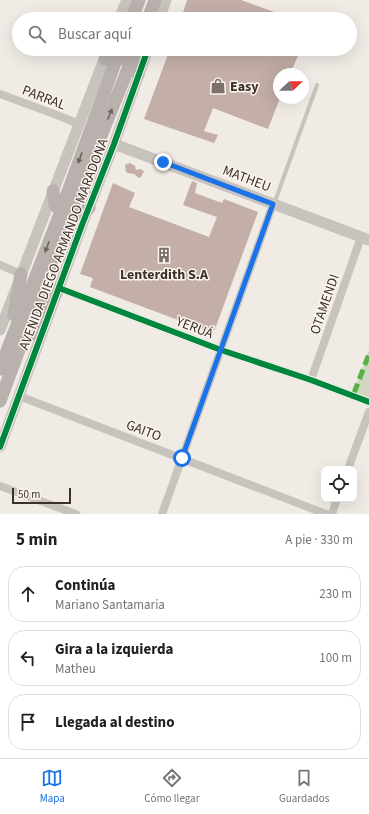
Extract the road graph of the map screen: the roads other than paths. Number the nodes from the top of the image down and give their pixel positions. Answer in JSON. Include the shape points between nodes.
{"nodes":[{"id":1,"x":127,"y":0,"type":"edge"},
{"id":2,"x":139,"y":0,"type":"edge"},
{"id":3,"x":155,"y":0,"type":"edge"},
{"id":4,"x":160,"y":0,"type":"edge"},
{"id":5,"x":166,"y":0,"type":"edge"},
{"id":6,"x":122,"y":12,"type":"edge"},
{"id":7,"x":135,"y":12,"type":"edge"},
{"id":8,"x":151,"y":12,"type":"edge"},
{"id":9,"x":159,"y":12,"type":"edge"},
{"id":10,"x":161,"y":12,"type":"edge"},
{"id":11,"x":112,"y":56,"type":"edge"},
{"id":12,"x":112,"y":56,"type":"edge"},
{"id":13,"x":119,"y":56,"type":"edge"},
{"id":14,"x":133,"y":56,"type":"edge"},
{"id":15,"x":145,"y":56,"type":"edge"},
{"id":16,"x":131,"y":62,"type":"junction"},
{"id":17,"x":138,"y":74,"type":"junction"},
{"id":18,"x":317,"y":85,"type":"dead end"},
{"id":19,"x":0,"y":94,"type":"edge"},
{"id":20,"x":79,"y":124,"type":"junction"},
{"id":21,"x":114,"y":144,"type":"junction"},
{"id":22,"x":53,"y":191,"type":"junction"},
{"id":23,"x":273,"y":204,"type":"junction"},
{"id":24,"x":89,"y":208,"type":"junction"},
{"id":25,"x":65,"y":213,"type":"junction"},
{"id":26,"x":365,"y":238,"type":"edge"},
{"id":27,"x":0,"y":265,"type":"edge"},
{"id":28,"x":21,"y":274,"type":"junction"},
{"id":29,"x":59,"y":288,"type":"junction"},
{"id":30,"x":0,"y":330,"type":"edge"},
{"id":31,"x":8,"y":348,"type":"junction"},
{"id":32,"x":221,"y":350,"type":"junction"},
{"id":33,"x":14,"y":360,"type":"junction"},
{"id":34,"x":0,"y":369,"type":"edge"},
{"id":35,"x":311,"y":380,"type":"junction"},
{"id":36,"x":19,"y":396,"type":"junction"},
{"id":37,"x":0,"y":401,"type":"edge"},
{"id":38,"x":369,"y":402,"type":"edge"},
{"id":39,"x":369,"y":412,"type":"edge"},
{"id":40,"x":0,"y":448,"type":"edge"},
{"id":41,"x":182,"y":458,"type":"junction"},
{"id":42,"x":349,"y":466,"type":"edge"},
{"id":43,"x":0,"y":486,"type":"edge"},
{"id":44,"x":337,"y":502,"type":"edge"},
{"id":45,"x":76,"y":514,"type":"edge"},
{"id":46,"x":162,"y":514,"type":"edge"},
{"id":47,"x":326,"y":514,"type":"edge"},
{"id":48,"x":332,"y":514,"type":"edge"}],
"edges":[{"from":1,"to":6,"type":"street"},
{"from":2,"to":7,"type":"main road"},
{"from":3,"to":8,"type":"main road"},
{"from":4,"to":9,"type":"main road"},
{"from":5,"to":10,"type":"street"},
{"from":11,"to":20,"type":"street","name":"AVENIDA DIEGO ARMANDO MARADONA"},
{"from":12,"to":25,"type":"main road","name":"AVENIDA DIEGO ARMANDO MARADONA","one_way":true},
{"from":13,"to":16,"type":"main road"},
{"from":14,"to":16,"type":"main road","name":"AVENIDA DIEGO ARMANDO MARADONA"},
{"from":15,"to":17,"type":"street","name":"AVENIDA DIEGO ARMANDO MARADONA"},
{"from":16,"to":17,"type":"main road","via":[[137,68]]},
{"from":25,"to":16,"type":"main road","name":"AVENIDA DIEGO ARMANDO MARADONA","one_way":true},
{"from":17,"to":21,"type":"street","name":"AVENIDA DIEGO ARMANDO MARADONA"},
{"from":18,"to":23,"type":"lane"},
{"from":19,"to":20,"type":"street","name":"PARRAL"},
{"from":20,"to":22,"type":"street","name":"AVENIDA DIEGO ARMANDO MARADONA"},
{"from":21,"to":23,"type":"street","name":"MATHEU"},
{"from":21,"to":24,"type":"street","name":"AVENIDA DIEGO ARMANDO MARADONA"},
{"from":22,"to":25,"type":"main road","via":[[55,205]]},
{"from":22,"to":28,"type":"street","name":"AVENIDA DIEGO ARMANDO MARADONA"},
{"from":23,"to":26,"type":"street","name":"MATHEU"},
{"from":23,"to":32,"type":"street"},
{"from":24,"to":25,"type":"main road","via":[[82,214]]},
{"from":24,"to":29,"type":"street","name":"AVENIDA DIEGO ARMANDO MARADONA"},
{"from":25,"to":31,"type":"main road","name":"AVENIDA DIEGO ARMANDO MARADONA","one_way":true},
{"from":25,"to":33,"type":"main road","name":"AVENIDA DIEGO ARMANDO MARADONA"},
{"from":26,"to":35,"type":"street","name":"OTAMENDI"},
{"from":27,"to":28,"type":"street"},
{"from":28,"to":30,"type":"street","name":"AVENIDA DIEGO ARMANDO MARADONA"},
{"from":28,"to":31,"type":"main road"},
{"from":29,"to":32,"type":"street","name":"YERUÁ"},
{"from":29,"to":33,"type":"main road"},
{"from":29,"to":36,"type":"street","name":"AVENIDA DIEGO ARMANDO MARADONA"},
{"from":31,"to":34,"type":"main road","name":"AVENIDA DIEGO ARMANDO MARADONA"},
{"from":32,"to":35,"type":"street","name":"YERUÁ"},
{"from":32,"to":41,"type":"street"},
{"from":33,"to":37,"type":"main road","name":"AVENIDA DIEGO ARMANDO MARADONA"},
{"from":35,"to":38,"type":"street","name":"YERUÁ"},
{"from":36,"to":40,"type":"street","name":"AVENIDA DIEGO ARMANDO MARADONA"},
{"from":36,"to":41,"type":"street","name":"GAITO"},
{"from":39,"to":42,"type":"street"},
{"from":41,"to":46,"type":"street"},
{"from":41,"to":47,"type":"street","name":"GAITO"},
{"from":43,"to":45,"type":"street"},
{"from":44,"to":48,"type":"street"}]}
